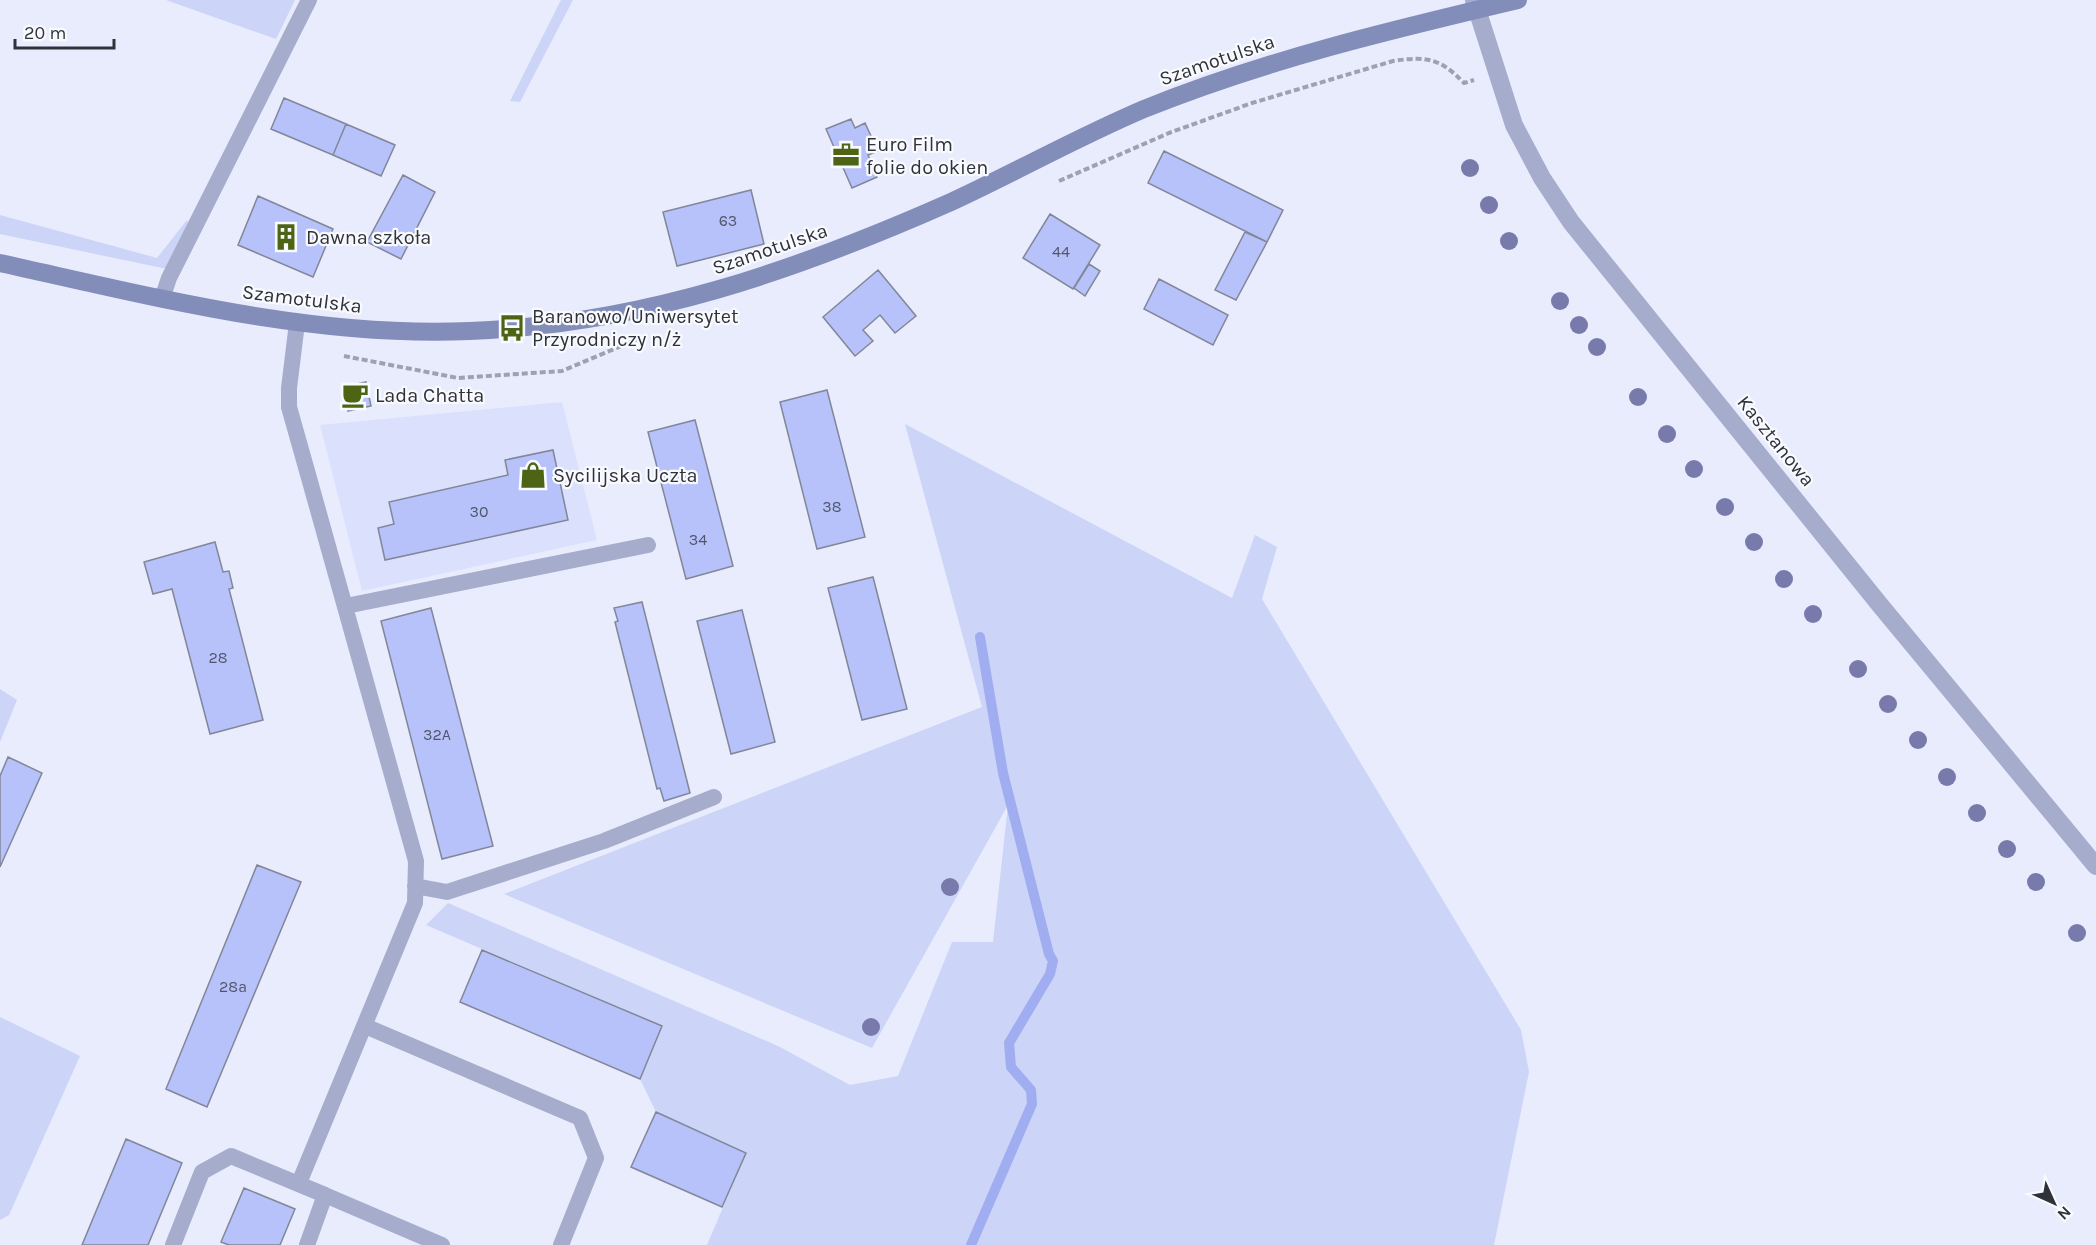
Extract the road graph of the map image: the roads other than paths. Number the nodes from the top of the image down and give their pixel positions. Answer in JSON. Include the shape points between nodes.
{"nodes":[{"id":1,"x":309,"y":0,"type":"edge"},
{"id":2,"x":1518,"y":0,"type":"edge"},
{"id":3,"x":1475,"y":5,"type":"edge"},
{"id":4,"x":0,"y":263,"type":"edge"},
{"id":5,"x":162,"y":299,"type":"junction"},
{"id":6,"x":297,"y":323,"type":"junction"},
{"id":7,"x":648,"y":545,"type":"dead end"},
{"id":8,"x":346,"y":606,"type":"junction"},
{"id":9,"x":714,"y":797,"type":"dead end"},
{"id":10,"x":2096,"y":866,"type":"edge"},
{"id":11,"x":415,"y":886,"type":"junction"},
{"id":12,"x":365,"y":1026,"type":"junction"},
{"id":13,"x":299,"y":1184,"type":"junction"},
{"id":14,"x":325,"y":1195,"type":"junction"},
{"id":15,"x":173,"y":1245,"type":"edge"},
{"id":16,"x":307,"y":1245,"type":"edge"},
{"id":17,"x":442,"y":1245,"type":"edge"},
{"id":18,"x":561,"y":1245,"type":"edge"}],
"edges":[{"from":1,"to":5,"type":"lane"},
{"from":2,"to":3,"type":"street","name":"Szamotulska"},
{"from":3,"to":6,"type":"street","name":"Szamotulska","via":[[1313,51],[1144,110],[841,249],[712,293],[605,317],[474,331],[401,332]]},
{"from":3,"to":10,"type":"street","name":"Kasztanowa","via":[[1514,125],[1571,222]]},
{"from":4,"to":5,"type":"street","name":"Szamotulska"},
{"from":5,"to":6,"type":"street","name":"Szamotulska"},
{"from":6,"to":8,"type":"lane","via":[[289,407]]},
{"from":7,"to":8,"type":"lane"},
{"from":8,"to":11,"type":"lane","via":[[416,861]]},
{"from":9,"to":11,"type":"lane","via":[[604,841],[447,892]]},
{"from":11,"to":12,"type":"lane","via":[[414,903]]},
{"from":12,"to":13,"type":"lane"},
{"from":12,"to":18,"type":"lane","via":[[580,1118],[596,1158]]},
{"from":13,"to":14,"type":"lane"},
{"from":13,"to":15,"type":"lane","via":[[231,1156],[202,1172]]},
{"from":14,"to":16,"type":"lane"},
{"from":14,"to":17,"type":"lane"}]}
